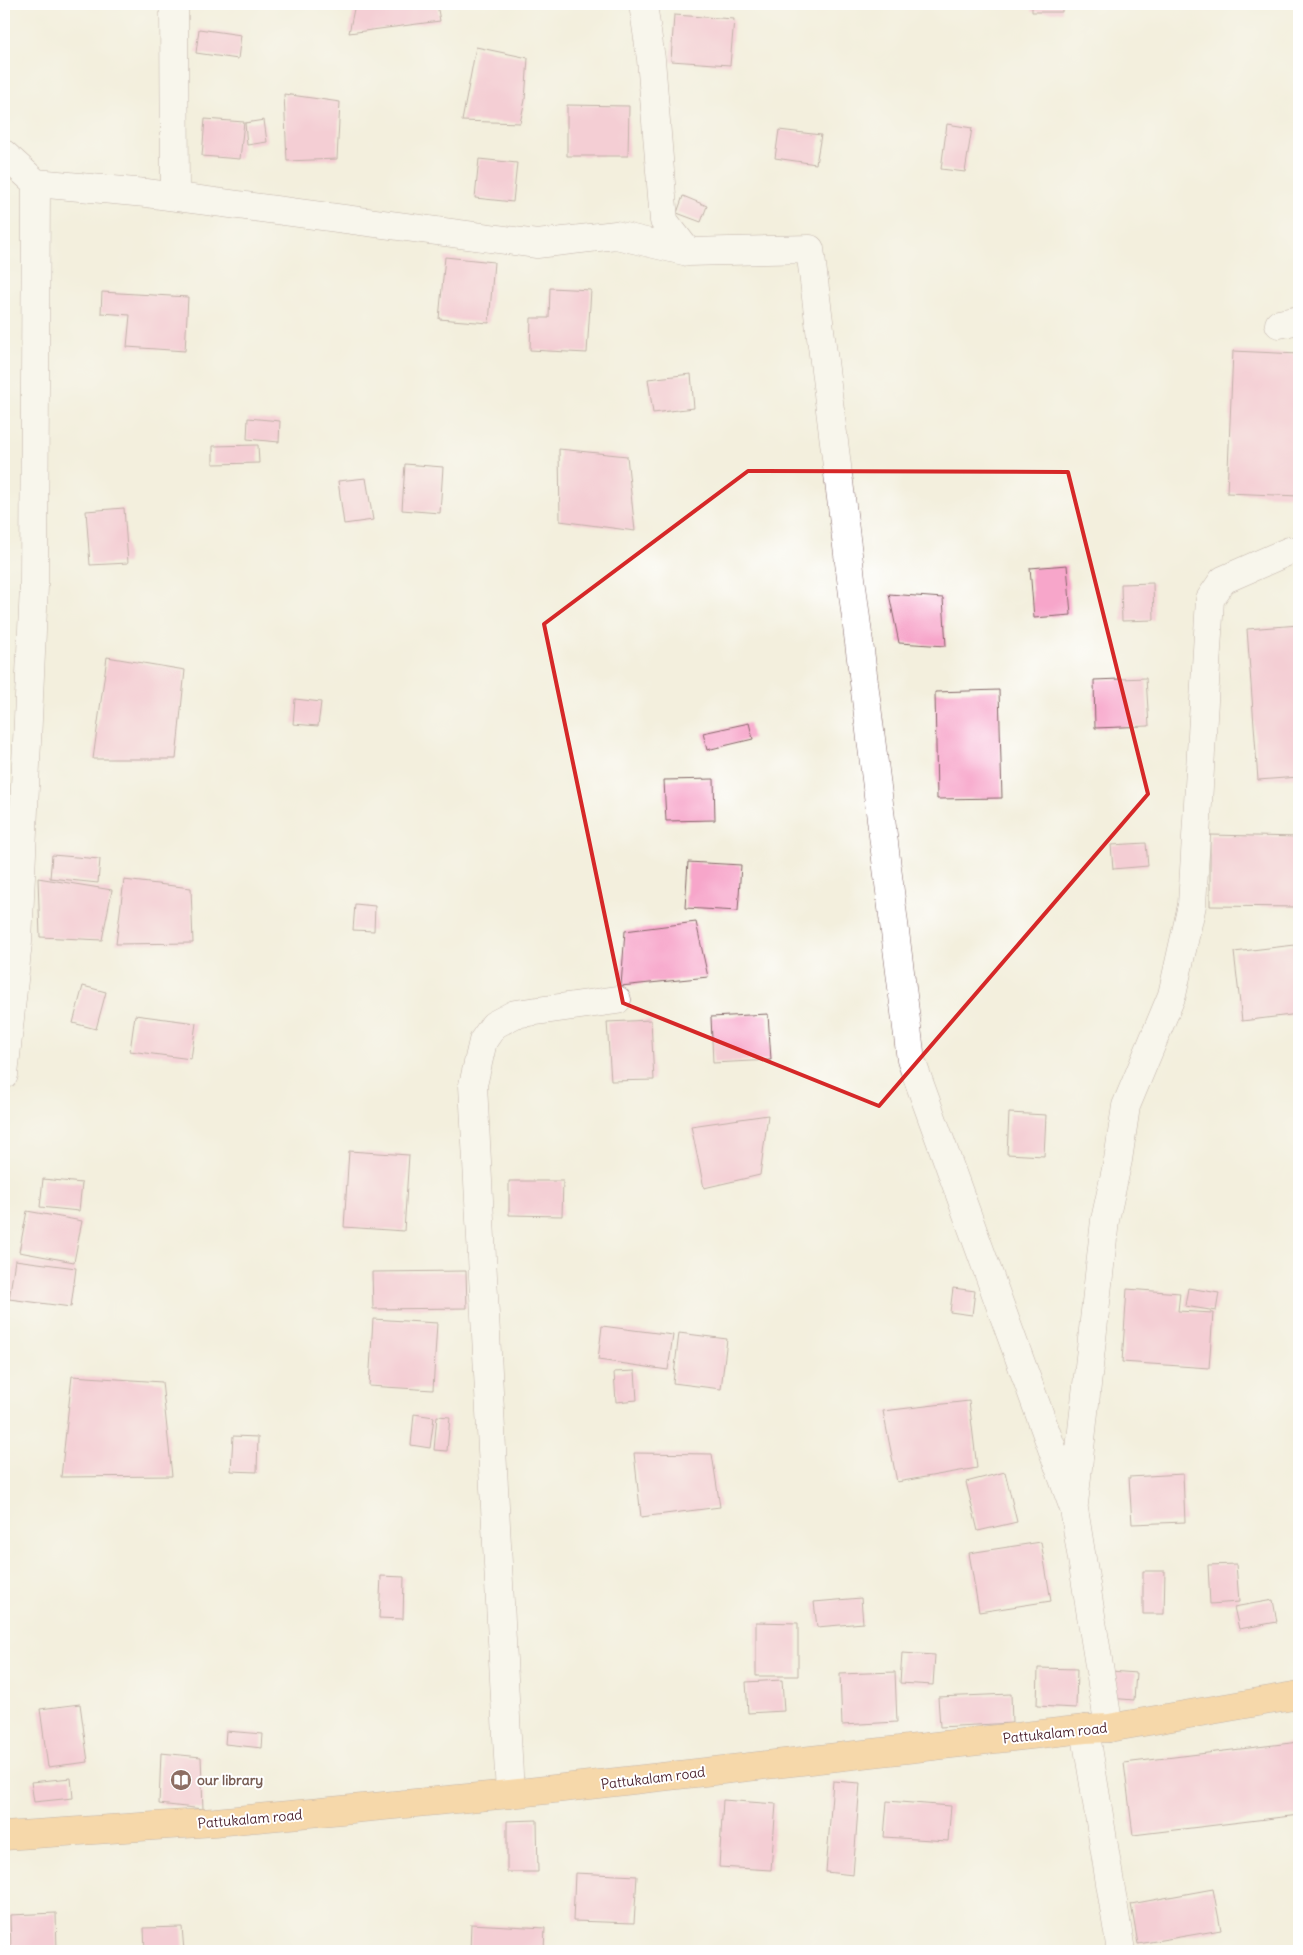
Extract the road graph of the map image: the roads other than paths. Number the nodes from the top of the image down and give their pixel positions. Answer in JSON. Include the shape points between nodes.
{"nodes":[{"id":1,"x":174,"y":4,"type":"edge"},
{"id":2,"x":643,"y":4,"type":"edge"},
{"id":3,"x":4,"y":154,"type":"edge"},
{"id":4,"x":36,"y":183,"type":"junction"},
{"id":5,"x":175,"y":197,"type":"junction"},
{"id":6,"x":688,"y":252,"type":"junction"},
{"id":7,"x":1299,"y":550,"type":"edge"},
{"id":8,"x":618,"y":1000,"type":"dead end"},
{"id":9,"x":4,"y":1075,"type":"edge"},
{"id":10,"x":1074,"y":1509,"type":"junction"},
{"id":11,"x":1299,"y":1695,"type":"edge"},
{"id":12,"x":1097,"y":1728,"type":"junction"},
{"id":13,"x":510,"y":1794,"type":"junction"},
{"id":14,"x":4,"y":1836,"type":"edge"},
{"id":15,"x":1121,"y":1951,"type":"edge"}],
"edges":[{"from":1,"to":5,"type":"street"},
{"from":2,"to":6,"type":"street","via":[[651,59],[664,221]]},
{"from":3,"to":4,"type":"street"},
{"from":4,"to":5,"type":"street"},
{"from":4,"to":9,"type":"street","via":[[34,586],[18,942]]},
{"from":5,"to":6,"type":"street","via":[[537,244],[616,235]]},
{"from":6,"to":10,"type":"street","via":[[810,249],[911,1060]]},
{"from":7,"to":10,"type":"street","via":[[1289,551],[1223,580],[1210,599],[1192,905],[1172,995],[1126,1106],[1105,1220]]},
{"from":8,"to":13,"type":"street","via":[[515,1014],[494,1025],[483,1041],[473,1085]]},
{"from":10,"to":12,"type":"street"},
{"from":11,"to":12,"type":"main road","name":"Pattukalam road"},
{"from":12,"to":13,"type":"main road","name":"Pattukalam road"},
{"from":12,"to":15,"type":"street"},
{"from":13,"to":14,"type":"main road","name":"Pattukalam road","via":[[215,1822]]}]}
